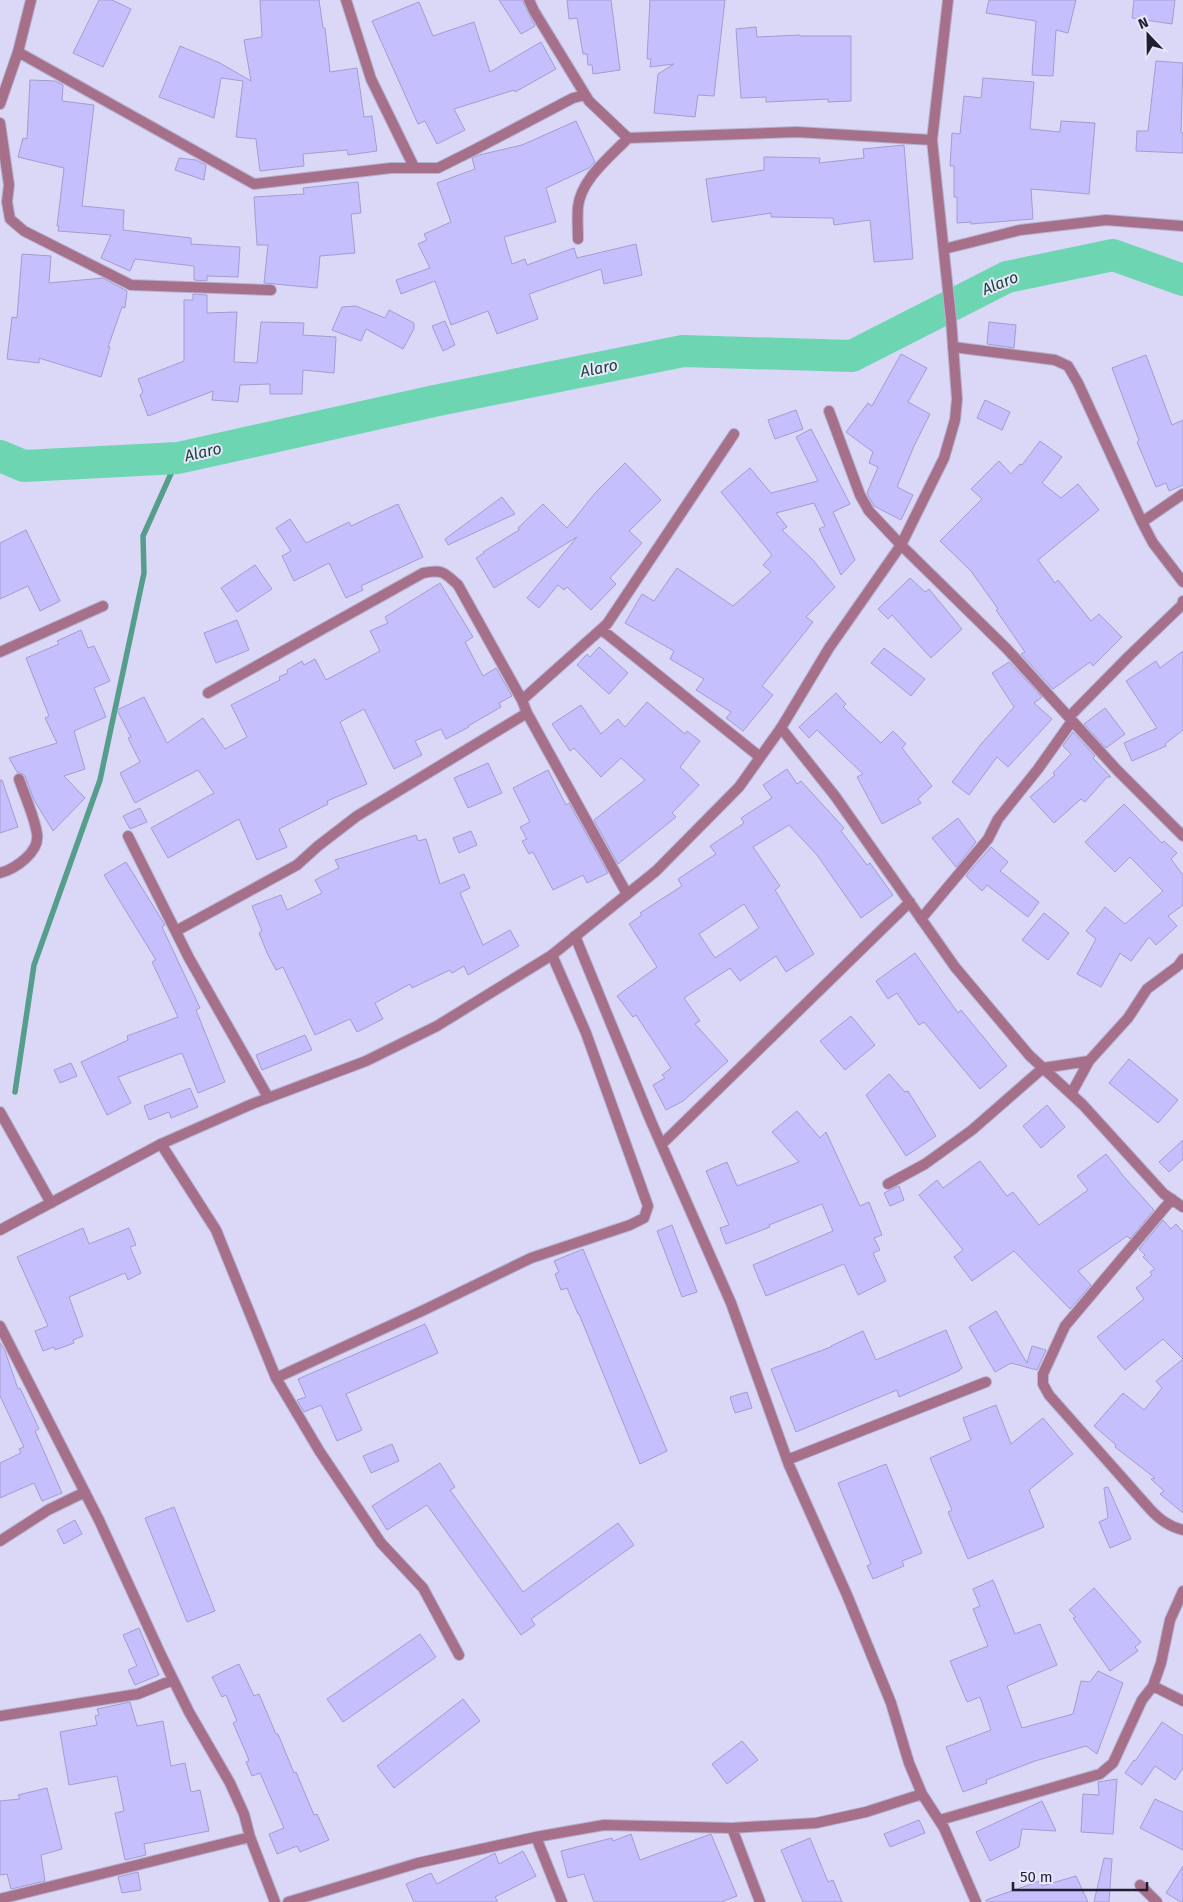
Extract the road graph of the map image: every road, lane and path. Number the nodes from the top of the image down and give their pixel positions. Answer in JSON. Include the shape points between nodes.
{"nodes":[{"id":1,"x":32,"y":0,"type":"edge"},
{"id":2,"x":346,"y":0,"type":"edge"},
{"id":3,"x":529,"y":0,"type":"edge"},
{"id":4,"x":948,"y":0,"type":"edge"},
{"id":5,"x":18,"y":52,"type":"junction"},
{"id":6,"x":585,"y":95,"type":"junction"},
{"id":7,"x":0,"y":104,"type":"edge"},
{"id":8,"x":0,"y":123,"type":"edge"},
{"id":9,"x":628,"y":138,"type":"junction"},
{"id":10,"x":932,"y":140,"type":"junction"},
{"id":11,"x":414,"y":167,"type":"junction"},
{"id":12,"x":1183,"y":226,"type":"edge"},
{"id":13,"x":578,"y":239,"type":"dead end"},
{"id":14,"x":944,"y":249,"type":"junction"},
{"id":15,"x":271,"y":290,"type":"dead end"},
{"id":16,"x":953,"y":347,"type":"junction"},
{"id":17,"x":829,"y":411,"type":"dead end"},
{"id":18,"x":734,"y":434,"type":"dead end"},
{"id":19,"x":1183,"y":494,"type":"edge"},
{"id":20,"x":1142,"y":522,"type":"junction"},
{"id":21,"x":901,"y":545,"type":"junction"},
{"id":22,"x":1183,"y":582,"type":"edge"},
{"id":23,"x":1183,"y":602,"type":"edge"},
{"id":24,"x":103,"y":606,"type":"dead end"},
{"id":25,"x":602,"y":630,"type":"junction"},
{"id":26,"x":0,"y":652,"type":"edge"},
{"id":27,"x":208,"y":693,"type":"dead end"},
{"id":28,"x":522,"y":700,"type":"junction"},
{"id":29,"x":527,"y":713,"type":"junction"},
{"id":30,"x":1071,"y":719,"type":"junction"},
{"id":31,"x":781,"y":728,"type":"junction"},
{"id":32,"x":760,"y":757,"type":"junction"},
{"id":33,"x":19,"y":779,"type":"dead end"},
{"id":34,"x":128,"y":836,"type":"dead end"},
{"id":35,"x":1183,"y":836,"type":"edge"},
{"id":36,"x":0,"y":873,"type":"edge"},
{"id":37,"x":627,"y":894,"type":"junction"},
{"id":38,"x":910,"y":902,"type":"junction"},
{"id":39,"x":921,"y":919,"type":"junction"},
{"id":40,"x":176,"y":931,"type":"junction"},
{"id":41,"x":575,"y":936,"type":"junction"},
{"id":42,"x":552,"y":955,"type":"junction"},
{"id":43,"x":1183,"y":959,"type":"edge"},
{"id":44,"x":1089,"y":1061,"type":"junction"},
{"id":45,"x":1043,"y":1068,"type":"junction"},
{"id":46,"x":1071,"y":1094,"type":"junction"},
{"id":47,"x":268,"y":1097,"type":"junction"},
{"id":48,"x":0,"y":1112,"type":"edge"},
{"id":49,"x":161,"y":1144,"type":"junction"},
{"id":50,"x":662,"y":1144,"type":"junction"},
{"id":51,"x":888,"y":1184,"type":"dead end"},
{"id":52,"x":1172,"y":1199,"type":"junction"},
{"id":53,"x":51,"y":1203,"type":"junction"},
{"id":54,"x":1183,"y":1207,"type":"edge"},
{"id":55,"x":0,"y":1230,"type":"edge"},
{"id":56,"x":0,"y":1326,"type":"edge"},
{"id":57,"x":276,"y":1378,"type":"junction"},
{"id":58,"x":986,"y":1382,"type":"dead end"},
{"id":59,"x":787,"y":1460,"type":"junction"},
{"id":60,"x":85,"y":1492,"type":"junction"},
{"id":61,"x":1183,"y":1530,"type":"edge"},
{"id":62,"x":0,"y":1541,"type":"edge"},
{"id":63,"x":1183,"y":1591,"type":"edge"},
{"id":64,"x":459,"y":1655,"type":"dead end"},
{"id":65,"x":173,"y":1680,"type":"junction"},
{"id":66,"x":1153,"y":1686,"type":"junction"},
{"id":67,"x":1183,"y":1702,"type":"edge"},
{"id":68,"x":0,"y":1716,"type":"edge"},
{"id":69,"x":922,"y":1794,"type":"junction"},
{"id":70,"x":940,"y":1820,"type":"junction"},
{"id":71,"x":732,"y":1828,"type":"junction"},
{"id":72,"x":250,"y":1837,"type":"junction"},
{"id":73,"x":536,"y":1837,"type":"junction"},
{"id":74,"x":1140,"y":1885,"type":"dead end"},
{"id":75,"x":0,"y":1899,"type":"edge"},
{"id":76,"x":275,"y":1902,"type":"edge"},
{"id":77,"x":288,"y":1902,"type":"edge"},
{"id":78,"x":562,"y":1902,"type":"edge"},
{"id":79,"x":760,"y":1902,"type":"edge"},
{"id":80,"x":976,"y":1902,"type":"edge"},
{"id":81,"x":1157,"y":1902,"type":"edge"}],
"edges":[{"from":1,"to":5,"type":"street"},
{"from":2,"to":11,"type":"street","via":[[372,79]]},
{"from":3,"to":6,"type":"street"},
{"from":4,"to":10,"type":"street"},
{"from":5,"to":7,"type":"street"},
{"from":5,"to":11,"type":"street","via":[[254,184]]},
{"from":6,"to":9,"type":"street"},
{"from":6,"to":11,"type":"street","via":[[573,98],[438,168]]},
{"from":8,"to":15,"type":"street","via":[[9,185],[10,219],[24,231],[131,285]]},
{"from":9,"to":10,"type":"street","via":[[797,132]]},
{"from":9,"to":13,"type":"street","via":[[583,191],[578,206]]},
{"from":10,"to":14,"type":"street"},
{"from":12,"to":14,"type":"street","via":[[1106,220],[1020,230]]},
{"from":14,"to":16,"type":"street"},
{"from":16,"to":20,"type":"street","via":[[1055,360],[1068,366]]},
{"from":16,"to":21,"type":"street","via":[[957,399],[955,420],[944,458]]},
{"from":17,"to":21,"type":"street","via":[[869,511]]},
{"from":18,"to":25,"type":"street"},
{"from":19,"to":20,"type":"street"},
{"from":20,"to":22,"type":"street","via":[[1153,543]]},
{"from":21,"to":30,"type":"street","via":[[1006,648]]},
{"from":21,"to":31,"type":"street","via":[[829,648]]},
{"from":23,"to":30,"type":"street"},
{"from":24,"to":26,"type":"street"},
{"from":25,"to":28,"type":"street"},
{"from":25,"to":32,"type":"street"},
{"from":27,"to":28,"type":"street","via":[[423,573],[436,570],[443,571],[458,585]]},
{"from":28,"to":29,"type":"street"},
{"from":29,"to":37,"type":"street"},
{"from":29,"to":40,"type":"street","via":[[357,816],[297,865]]},
{"from":30,"to":35,"type":"street"},
{"from":30,"to":39,"type":"street","via":[[1038,769],[998,819],[988,839]]},
{"from":31,"to":32,"type":"street"},
{"from":31,"to":38,"type":"street","via":[[835,796]]},
{"from":32,"to":37,"type":"street","via":[[739,788],[656,871]]},
{"from":33,"to":36,"type":"street","via":[[38,835],[35,848],[22,861]]},
{"from":34,"to":40,"type":"street"},
{"from":37,"to":41,"type":"street"},
{"from":38,"to":39,"type":"street"},
{"from":38,"to":50,"type":"street"},
{"from":39,"to":45,"type":"street","via":[[955,966]]},
{"from":40,"to":47,"type":"street"},
{"from":41,"to":42,"type":"street"},
{"from":41,"to":50,"type":"street"},
{"from":42,"to":47,"type":"street","via":[[437,1026],[366,1061]]},
{"from":42,"to":57,"type":"street","via":[[586,1033],[648,1206],[644,1218],[531,1258]]},
{"from":43,"to":44,"type":"street","via":[[1147,989],[1128,1018]]},
{"from":44,"to":45,"type":"street"},
{"from":44,"to":46,"type":"street"},
{"from":45,"to":46,"type":"street"},
{"from":45,"to":51,"type":"street","via":[[972,1130],[925,1164]]},
{"from":46,"to":52,"type":"street"},
{"from":47,"to":49,"type":"street"},
{"from":48,"to":53,"type":"street"},
{"from":49,"to":53,"type":"street"},
{"from":49,"to":57,"type":"street","via":[[216,1230]]},
{"from":50,"to":59,"type":"street","via":[[731,1303]]},
{"from":52,"to":54,"type":"street"},
{"from":52,"to":61,"type":"street","via":[[1065,1326],[1043,1374],[1043,1384],[1049,1395],[1154,1514],[1171,1527]]},
{"from":53,"to":55,"type":"street"},
{"from":56,"to":60,"type":"street"},
{"from":57,"to":64,"type":"street","via":[[320,1452],[381,1543],[423,1588]]},
{"from":58,"to":59,"type":"street"},
{"from":59,"to":69,"type":"street","via":[[848,1595],[888,1694]]},
{"from":60,"to":62,"type":"street","via":[[48,1510]]},
{"from":60,"to":65,"type":"street"},
{"from":63,"to":66,"type":"street","via":[[1170,1620]]},
{"from":65,"to":68,"type":"street","via":[[138,1694]]},
{"from":65,"to":72,"type":"street","via":[[230,1784],[244,1814]]},
{"from":66,"to":67,"type":"street"},
{"from":66,"to":70,"type":"street","via":[[1142,1700],[1113,1763],[1100,1774]]},
{"from":69,"to":70,"type":"street"},
{"from":69,"to":71,"type":"street","via":[[866,1812],[816,1823]]},
{"from":70,"to":80,"type":"street"},
{"from":71,"to":73,"type":"street","via":[[604,1825]]},
{"from":71,"to":79,"type":"street"},
{"from":72,"to":75,"type":"street"},
{"from":72,"to":76,"type":"street"},
{"from":73,"to":77,"type":"street","via":[[418,1864]]},
{"from":73,"to":78,"type":"street"},
{"from":74,"to":81,"type":"street"}]}
